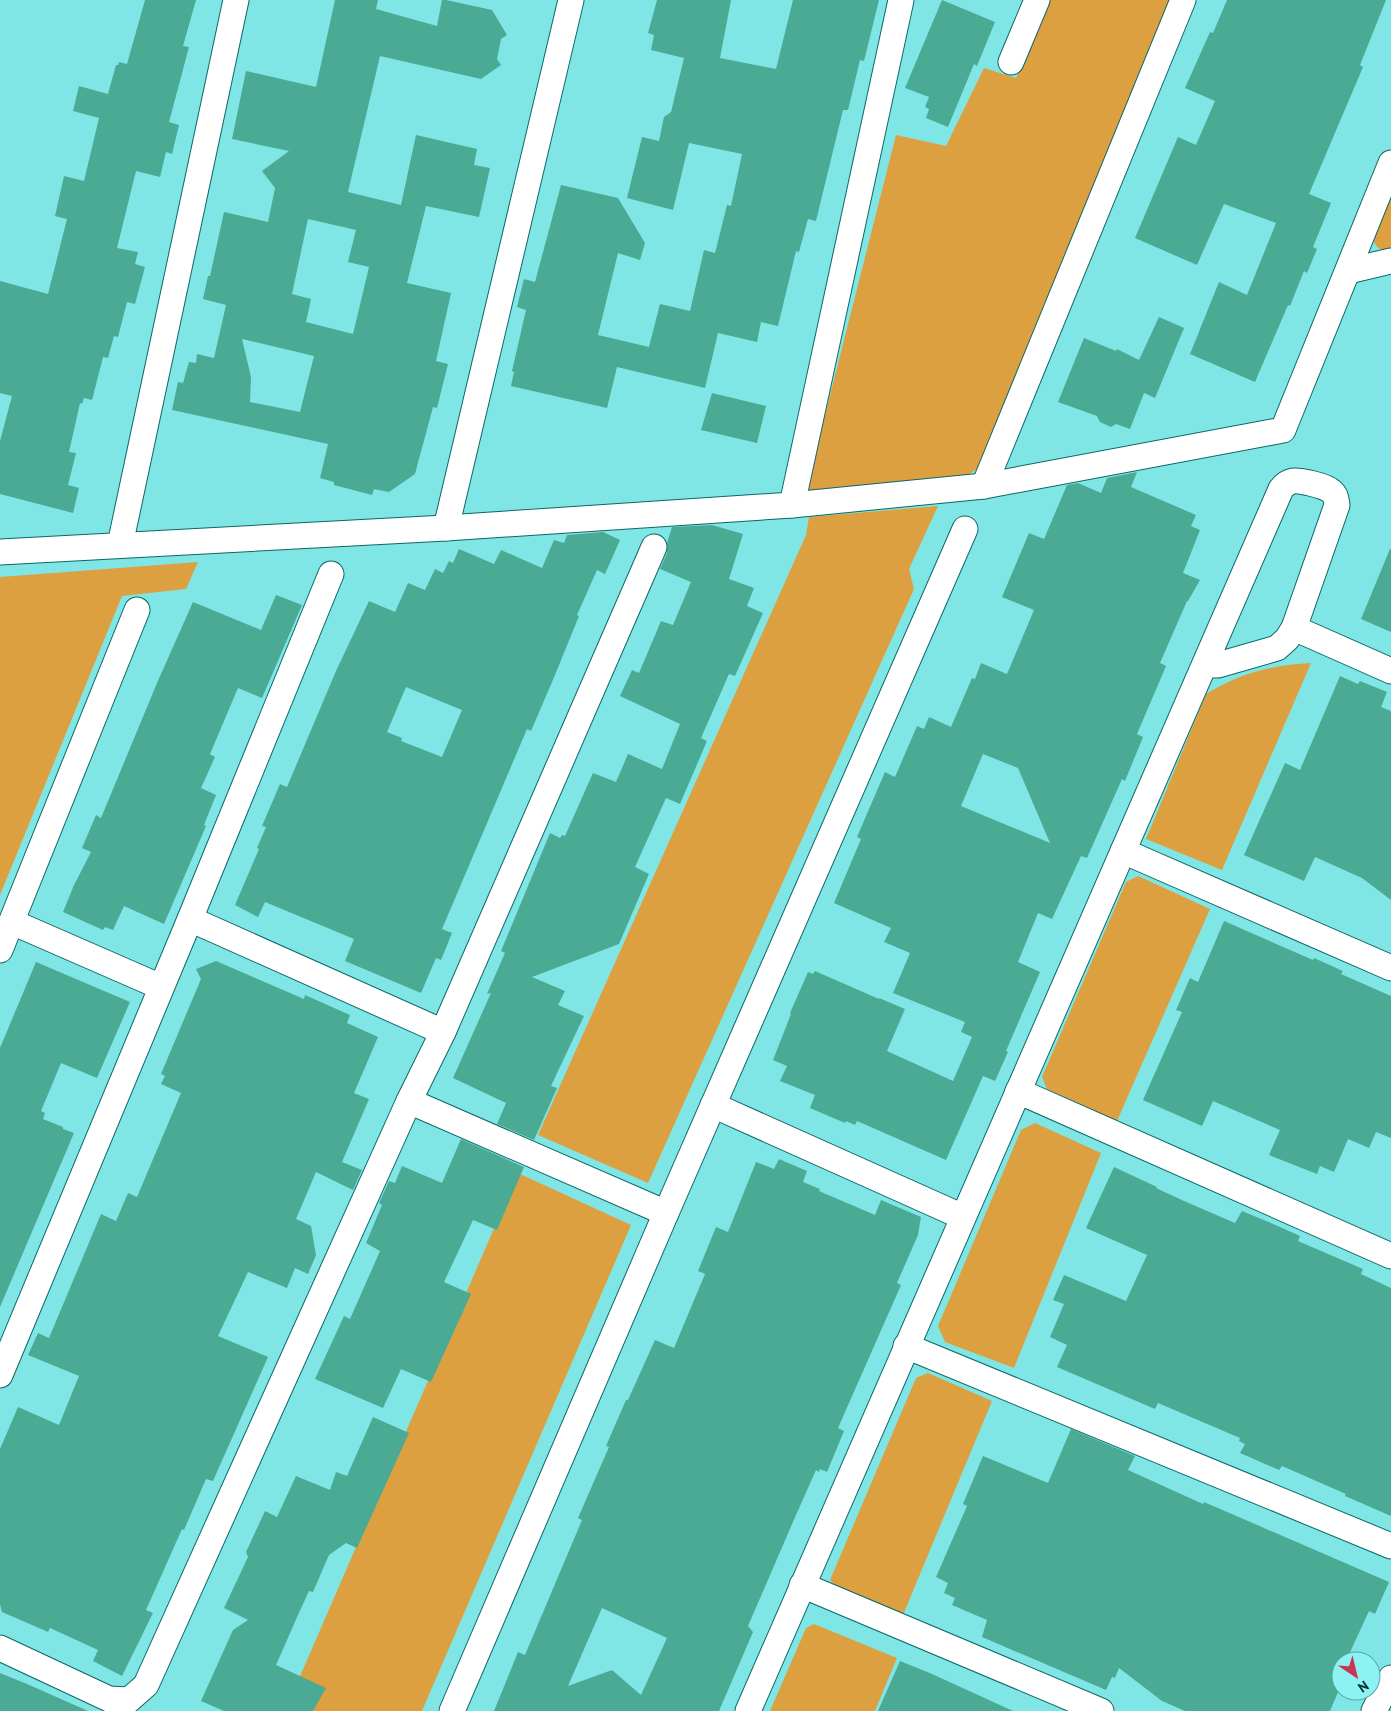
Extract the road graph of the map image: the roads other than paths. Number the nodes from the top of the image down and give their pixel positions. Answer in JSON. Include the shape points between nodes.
{"nodes":[{"id":1,"x":236,"y":0,"type":"edge"},
{"id":2,"x":571,"y":0,"type":"edge"},
{"id":3,"x":901,"y":0,"type":"edge"},
{"id":4,"x":1037,"y":0,"type":"edge"},
{"id":5,"x":1183,"y":0,"type":"edge"},
{"id":6,"x":1011,"y":62,"type":"dead end"},
{"id":7,"x":1391,"y":163,"type":"edge"},
{"id":8,"x":1391,"y":261,"type":"edge"},
{"id":9,"x":1348,"y":271,"type":"junction"},
{"id":10,"x":984,"y":486,"type":"junction"},
{"id":11,"x":792,"y":505,"type":"junction"},
{"id":12,"x":446,"y":528,"type":"junction"},
{"id":13,"x":965,"y":529,"type":"dead end"},
{"id":14,"x":120,"y":545,"type":"junction"},
{"id":15,"x":654,"y":547,"type":"dead end"},
{"id":16,"x":0,"y":552,"type":"edge"},
{"id":17,"x":331,"y":574,"type":"dead end"},
{"id":18,"x":137,"y":610,"type":"dead end"},
{"id":19,"x":1294,"y":628,"type":"junction"},
{"id":20,"x":1205,"y":665,"type":"junction"},
{"id":21,"x":1391,"y":671,"type":"edge"},
{"id":22,"x":1123,"y":851,"type":"junction"},
{"id":23,"x":190,"y":919,"type":"junction"},
{"id":24,"x":12,"y":922,"type":"junction"},
{"id":25,"x":0,"y":950,"type":"edge"},
{"id":26,"x":1391,"y":968,"type":"edge"},
{"id":27,"x":161,"y":988,"type":"junction"},
{"id":28,"x":443,"y":1032,"type":"junction"},
{"id":29,"x":1018,"y":1091,"type":"junction"},
{"id":30,"x":409,"y":1101,"type":"junction"},
{"id":31,"x":713,"y":1105,"type":"junction"},
{"id":32,"x":666,"y":1212,"type":"junction"},
{"id":33,"x":963,"y":1217,"type":"junction"},
{"id":34,"x":1391,"y":1256,"type":"edge"},
{"id":35,"x":906,"y":1346,"type":"junction"},
{"id":36,"x":0,"y":1375,"type":"edge"},
{"id":37,"x":1391,"y":1546,"type":"edge"},
{"id":38,"x":802,"y":1585,"type":"junction"},
{"id":39,"x":0,"y":1648,"type":"edge"},
{"id":40,"x":1391,"y":1678,"type":"edge"},
{"id":41,"x":452,"y":1711,"type":"edge"},
{"id":42,"x":748,"y":1711,"type":"edge"},
{"id":43,"x":1101,"y":1711,"type":"edge"},
{"id":44,"x":1374,"y":1711,"type":"edge"}],
"edges":[{"from":1,"to":14,"type":"street"},
{"from":2,"to":12,"type":"street"},
{"from":3,"to":11,"type":"street"},
{"from":4,"to":6,"type":"street"},
{"from":5,"to":10,"type":"street"},
{"from":7,"to":9,"type":"street"},
{"from":8,"to":9,"type":"street"},
{"from":9,"to":10,"type":"street","via":[[1283,430]]},
{"from":10,"to":11,"type":"street"},
{"from":11,"to":12,"type":"street"},
{"from":12,"to":14,"type":"street"},
{"from":13,"to":31,"type":"street"},
{"from":14,"to":16,"type":"street"},
{"from":15,"to":28,"type":"street"},
{"from":17,"to":23,"type":"street"},
{"from":18,"to":24,"type":"street"},
{"from":19,"to":20,"type":"street","via":[[1276,648],[1218,665]]},
{"from":19,"to":20,"type":"street","via":[[1337,505],[1336,497],[1326,487],[1294,481],[1281,489]]},
{"from":19,"to":21,"type":"street"},
{"from":20,"to":22,"type":"street"},
{"from":22,"to":26,"type":"street"},
{"from":22,"to":29,"type":"street"},
{"from":23,"to":27,"type":"street"},
{"from":23,"to":28,"type":"street"},
{"from":24,"to":25,"type":"street"},
{"from":24,"to":27,"type":"street"},
{"from":27,"to":36,"type":"street"},
{"from":28,"to":30,"type":"street"},
{"from":29,"to":33,"type":"street"},
{"from":29,"to":34,"type":"street"},
{"from":30,"to":32,"type":"street"},
{"from":30,"to":39,"type":"street","via":[[146,1685],[129,1700],[109,1699]]},
{"from":31,"to":32,"type":"street"},
{"from":31,"to":33,"type":"street"},
{"from":32,"to":41,"type":"street"},
{"from":33,"to":35,"type":"street"},
{"from":35,"to":37,"type":"street"},
{"from":35,"to":38,"type":"street"},
{"from":38,"to":42,"type":"street"},
{"from":38,"to":43,"type":"street"},
{"from":40,"to":44,"type":"street"}]}
